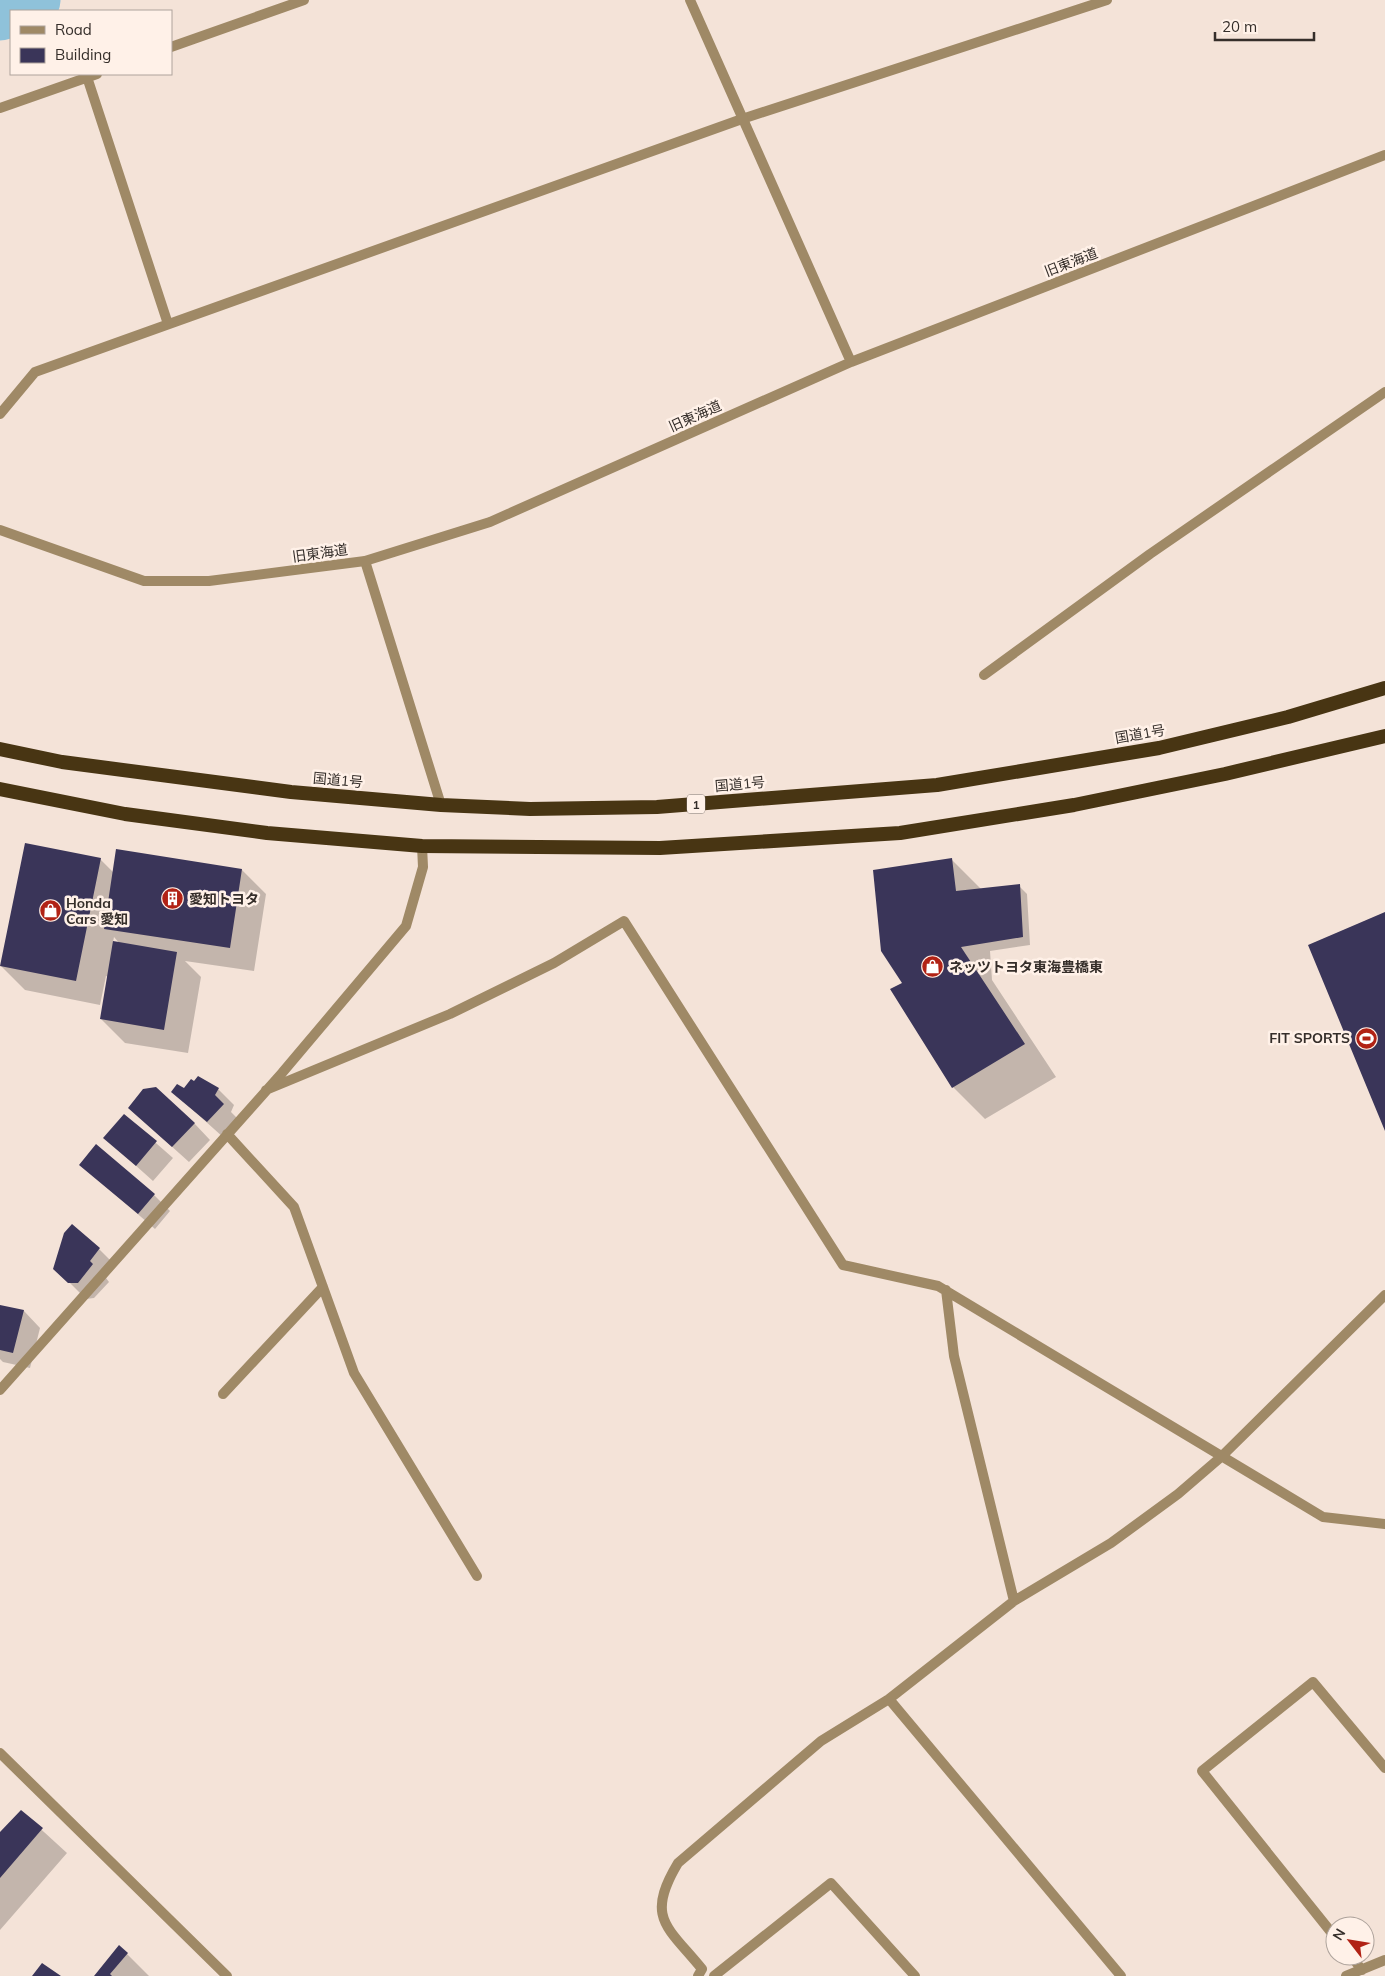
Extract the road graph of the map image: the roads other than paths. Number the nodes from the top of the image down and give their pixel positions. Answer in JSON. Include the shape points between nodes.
{"nodes":[{"id":1,"x":304,"y":0,"type":"edge"},
{"id":2,"x":690,"y":0,"type":"edge"},
{"id":3,"x":1106,"y":0,"type":"edge"},
{"id":4,"x":172,"y":47,"type":"edge"},
{"id":5,"x":92,"y":76,"type":"edge"},
{"id":6,"x":0,"y":108,"type":"edge"},
{"id":7,"x":742,"y":119,"type":"junction"},
{"id":8,"x":1385,"y":155,"type":"edge"},
{"id":9,"x":168,"y":324,"type":"junction"},
{"id":10,"x":851,"y":362,"type":"junction"},
{"id":11,"x":1385,"y":392,"type":"edge"},
{"id":12,"x":0,"y":414,"type":"edge"},
{"id":13,"x":0,"y":530,"type":"edge"},
{"id":14,"x":365,"y":561,"type":"junction"},
{"id":15,"x":984,"y":675,"type":"dead end"},
{"id":16,"x":1385,"y":688,"type":"edge"},
{"id":17,"x":1385,"y":736,"type":"edge"},
{"id":18,"x":0,"y":749,"type":"edge"},
{"id":19,"x":0,"y":789,"type":"edge"},
{"id":20,"x":441,"y":805,"type":"junction"},
{"id":21,"x":422,"y":846,"type":"junction"},
{"id":22,"x":266,"y":1090,"type":"junction"},
{"id":23,"x":227,"y":1134,"type":"junction"},
{"id":24,"x":323,"y":1287,"type":"junction"},
{"id":25,"x":946,"y":1290,"type":"junction"},
{"id":26,"x":1385,"y":1295,"type":"edge"},
{"id":27,"x":0,"y":1390,"type":"edge"},
{"id":28,"x":223,"y":1394,"type":"dead end"},
{"id":29,"x":1221,"y":1457,"type":"junction"},
{"id":30,"x":1385,"y":1524,"type":"edge"},
{"id":31,"x":477,"y":1576,"type":"dead end"},
{"id":32,"x":1014,"y":1600,"type":"junction"},
{"id":33,"x":889,"y":1699,"type":"junction"},
{"id":34,"x":1,"y":1756,"type":"edge"},
{"id":35,"x":1385,"y":1768,"type":"edge"},
{"id":36,"x":1325,"y":1925,"type":"edge"},
{"id":37,"x":1385,"y":1960,"type":"edge"},
{"id":38,"x":1359,"y":1966,"type":"edge"},
{"id":39,"x":1362,"y":1970,"type":"junction"},
{"id":40,"x":228,"y":1976,"type":"edge"},
{"id":41,"x":698,"y":1976,"type":"edge"},
{"id":42,"x":714,"y":1976,"type":"edge"},
{"id":43,"x":915,"y":1976,"type":"edge"},
{"id":44,"x":1121,"y":1976,"type":"edge"},
{"id":45,"x":1346,"y":1976,"type":"edge"}],
"edges":[{"from":1,"to":4,"type":"street"},
{"from":2,"to":7,"type":"street"},
{"from":3,"to":7,"type":"street"},
{"from":5,"to":6,"type":"street"},
{"from":5,"to":9,"type":"street"},
{"from":7,"to":9,"type":"street"},
{"from":7,"to":10,"type":"street"},
{"from":8,"to":10,"type":"street","name":"旧東海道"},
{"from":9,"to":12,"type":"street","via":[[35,372]]},
{"from":10,"to":14,"type":"street","name":"旧東海道","via":[[490,522]]},
{"from":11,"to":15,"type":"street","via":[[1150,554]]},
{"from":13,"to":14,"type":"street","name":"旧東海道","via":[[144,581],[209,581]]},
{"from":14,"to":20,"type":"street"},
{"from":16,"to":20,"type":"highway","name":"国道1号","number":"1","via":[[1288,717],[1159,748],[937,785],[657,807],[530,809]]},
{"from":17,"to":21,"type":"highway","via":[[1084,803],[900,833],[660,848]]},
{"from":18,"to":20,"type":"highway","name":"国道1号","number":"1","via":[[62,762],[291,792]]},
{"from":19,"to":21,"type":"highway","via":[[125,814],[267,833]]},
{"from":21,"to":22,"type":"street","via":[[423,868],[406,926]]},
{"from":22,"to":23,"type":"street"},
{"from":22,"to":25,"type":"street","via":[[450,1014],[554,963],[624,921],[843,1266]]},
{"from":23,"to":24,"type":"street","via":[[294,1206]]},
{"from":23,"to":27,"type":"street"},
{"from":24,"to":28,"type":"street"},
{"from":24,"to":31,"type":"street","via":[[354,1373]]},
{"from":25,"to":29,"type":"street"},
{"from":25,"to":32,"type":"street","via":[[954,1356]]},
{"from":26,"to":29,"type":"street"},
{"from":29,"to":30,"type":"street","via":[[1323,1517]]},
{"from":29,"to":32,"type":"street","via":[[1111,1544]]},
{"from":32,"to":33,"type":"street"},
{"from":33,"to":41,"type":"street","via":[[821,1741],[678,1864],[665,1885],[663,1921],[702,1969]]},
{"from":33,"to":44,"type":"street"},
{"from":34,"to":40,"type":"street"},
{"from":35,"to":36,"type":"street","via":[[1313,1682],[1202,1772]]},
{"from":37,"to":39,"type":"street"},
{"from":38,"to":39,"type":"street"},
{"from":39,"to":45,"type":"street"},
{"from":42,"to":43,"type":"street","via":[[831,1883]]}]}
